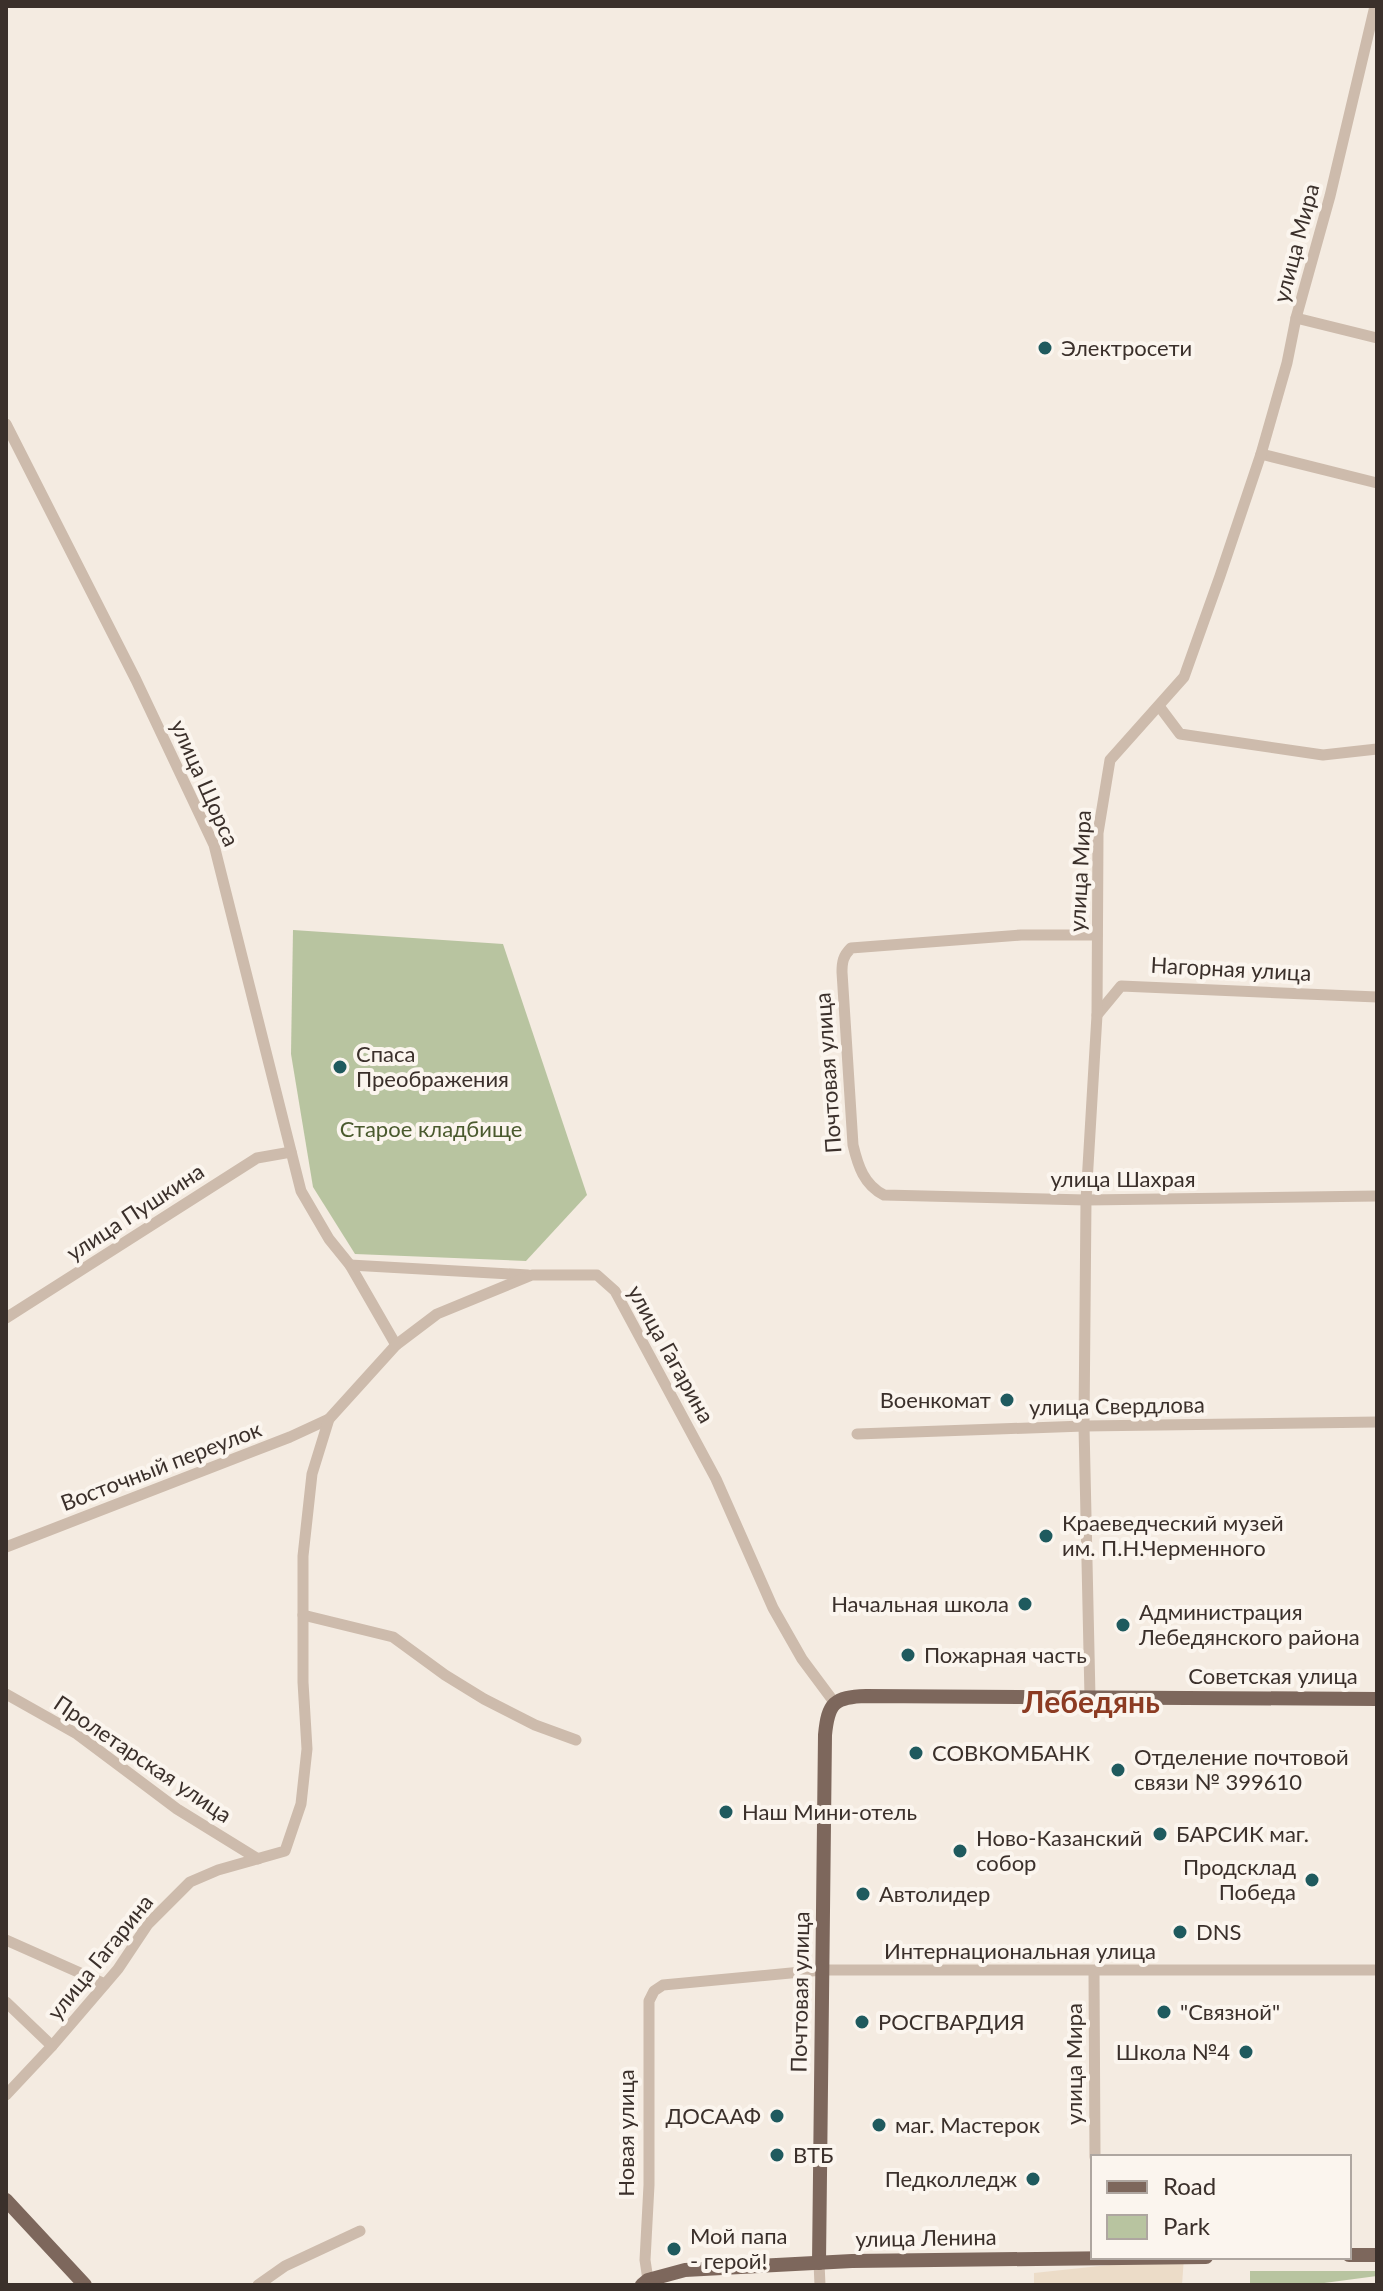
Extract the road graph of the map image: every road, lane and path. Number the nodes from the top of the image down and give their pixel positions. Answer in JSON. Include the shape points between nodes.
{"nodes":[{"id":1,"x":1375,"y":6,"type":"edge"},
{"id":2,"x":1296,"y":318,"type":"junction"},
{"id":3,"x":1377,"y":338,"type":"edge"},
{"id":4,"x":6,"y":424,"type":"edge"},
{"id":5,"x":1261,"y":454,"type":"junction"},
{"id":6,"x":1377,"y":483,"type":"edge"},
{"id":7,"x":1159,"y":706,"type":"junction"},
{"id":8,"x":1377,"y":749,"type":"edge"},
{"id":9,"x":1097,"y":935,"type":"junction"},
{"id":10,"x":1377,"y":997,"type":"edge"},
{"id":11,"x":1097,"y":1015,"type":"junction"},
{"id":12,"x":291,"y":1152,"type":"junction"},
{"id":13,"x":870,"y":1188,"type":"joint"},
{"id":14,"x":1377,"y":1196,"type":"edge"},
{"id":15,"x":1086,"y":1200,"type":"junction"},
{"id":16,"x":350,"y":1265,"type":"junction"},
{"id":17,"x":532,"y":1275,"type":"junction"},
{"id":18,"x":6,"y":1318,"type":"edge"},
{"id":19,"x":396,"y":1345,"type":"junction"},
{"id":20,"x":329,"y":1419,"type":"junction"},
{"id":21,"x":1377,"y":1422,"type":"edge"},
{"id":22,"x":1084,"y":1426,"type":"junction"},
{"id":23,"x":857,"y":1434,"type":"dead end"},
{"id":24,"x":6,"y":1547,"type":"edge"},
{"id":25,"x":303,"y":1615,"type":"junction"},
{"id":26,"x":6,"y":1694,"type":"edge"},
{"id":27,"x":1090,"y":1697,"type":"junction"},
{"id":28,"x":1377,"y":1699,"type":"edge"},
{"id":29,"x":834,"y":1702,"type":"junction"},
{"id":30,"x":576,"y":1740,"type":"dead end"},
{"id":31,"x":258,"y":1859,"type":"junction"},
{"id":32,"x":6,"y":1940,"type":"edge"},
{"id":33,"x":822,"y":1970,"type":"junction"},
{"id":34,"x":1377,"y":1970,"type":"edge"},
{"id":35,"x":1094,"y":1972,"type":"junction"},
{"id":36,"x":105,"y":1984,"type":"junction"},
{"id":37,"x":663,"y":1985,"type":"joint"},
{"id":38,"x":6,"y":2002,"type":"edge"},
{"id":39,"x":52,"y":2046,"type":"junction"},
{"id":40,"x":6,"y":2095,"type":"edge"},
{"id":41,"x":1095,"y":2155,"type":"edge"},
{"id":42,"x":6,"y":2200,"type":"edge"},
{"id":43,"x":360,"y":2231,"type":"dead end"},
{"id":44,"x":1351,"y":2255,"type":"edge"},
{"id":45,"x":1377,"y":2255,"type":"edge"},
{"id":46,"x":1091,"y":2258,"type":"edge"},
{"id":47,"x":819,"y":2263,"type":"junction"},
{"id":48,"x":645,"y":2282,"type":"edge"},
{"id":49,"x":85,"y":2285,"type":"edge"},
{"id":50,"x":258,"y":2285,"type":"edge"},
{"id":51,"x":820,"y":2285,"type":"edge"}],
"edges":[{"from":1,"to":2,"type":"street","name":"улица Мира"},
{"from":2,"to":3,"type":"street"},
{"from":2,"to":5,"type":"street","name":"улица Мира"},
{"from":4,"to":12,"type":"street","name":"улица Щорса","via":[[214,845]]},
{"from":5,"to":6,"type":"street"},
{"from":5,"to":7,"type":"street","name":"улица Мира","via":[[1184,677]]},
{"from":7,"to":8,"type":"street","via":[[1180,734],[1323,755]]},
{"from":7,"to":9,"type":"street","name":"улица Мира","via":[[1110,760],[1098,833]]},
{"from":9,"to":11,"type":"street","name":"улица Мира"},
{"from":9,"to":13,"type":"street","name":"Почтовая улица","via":[[941,940],[851,948],[846,953],[842,972],[853,1145]]},
{"from":10,"to":11,"type":"street","name":"Нагорная улица","via":[[1121,986]]},
{"from":11,"to":15,"type":"street","name":"улица Мира"},
{"from":12,"to":16,"type":"street","name":"улица Щорса","via":[[301,1191]]},
{"from":12,"to":18,"type":"street","name":"улица Пушкина","via":[[257,1158]]},
{"from":13,"to":15,"type":"street","name":"улица Шахрая","via":[[884,1195]]},
{"from":14,"to":15,"type":"street","name":"улица Шахрая"},
{"from":15,"to":22,"type":"street","name":"улица Мира"},
{"from":16,"to":17,"type":"street"},
{"from":16,"to":19,"type":"street","name":"улица Щорса"},
{"from":17,"to":19,"type":"street","name":"улица Гагарина","via":[[437,1314]]},
{"from":17,"to":29,"type":"street","name":"улица Гагарина","via":[[597,1275],[615,1291],[716,1479],[773,1608]]},
{"from":19,"to":20,"type":"street","name":"улица Гагарина"},
{"from":20,"to":24,"type":"street","name":"Восточный переулок"},
{"from":20,"to":25,"type":"street","name":"улица Гагарина","via":[[312,1474]]},
{"from":21,"to":22,"type":"street","name":"улица Свердлова"},
{"from":22,"to":23,"type":"street","name":"улица Свердлова"},
{"from":22,"to":27,"type":"street","name":"улица Мира"},
{"from":25,"to":30,"type":"street","via":[[393,1637],[484,1699]]},
{"from":25,"to":31,"type":"street","name":"улица Гагарина","via":[[307,1749],[301,1804],[285,1851]]},
{"from":26,"to":31,"type":"street","name":"Пролетарская улица","via":[[77,1734],[177,1809]]},
{"from":27,"to":28,"type":"main road","name":"Советская улица"},
{"from":27,"to":29,"type":"main road","name":"Советская улица","via":[[866,1696]]},
{"from":29,"to":33,"type":"main road","name":"Почтовая улица","via":[[825,1735]]},
{"from":31,"to":36,"type":"street","name":"улица Гагарина","via":[[190,1882],[148,1924]]},
{"from":32,"to":36,"type":"street"},
{"from":33,"to":35,"type":"street","name":"Интернациональная улица"},
{"from":33,"to":37,"type":"street","name":"Интернациональная улица"},
{"from":33,"to":47,"type":"main road","name":"Почтовая улица"},
{"from":34,"to":35,"type":"street","name":"Интернациональная улица"},
{"from":35,"to":41,"type":"street","name":"улица Мира"},
{"from":36,"to":39,"type":"street","name":"улица Гагарина"},
{"from":37,"to":48,"type":"street","name":"Новая улица","via":[[649,2001]]},
{"from":38,"to":39,"type":"street"},
{"from":39,"to":40,"type":"street","name":"улица Гагарина"},
{"from":42,"to":49,"type":"main road"},
{"from":43,"to":50,"type":"street","via":[[285,2266]]},
{"from":44,"to":45,"type":"main road"},
{"from":46,"to":47,"type":"main road","name":"улица Ленина"},
{"from":47,"to":48,"type":"main road","name":"улица Ленина","via":[[685,2270]]},
{"from":47,"to":51,"type":"street","name":"Почтовая улица"}]}
